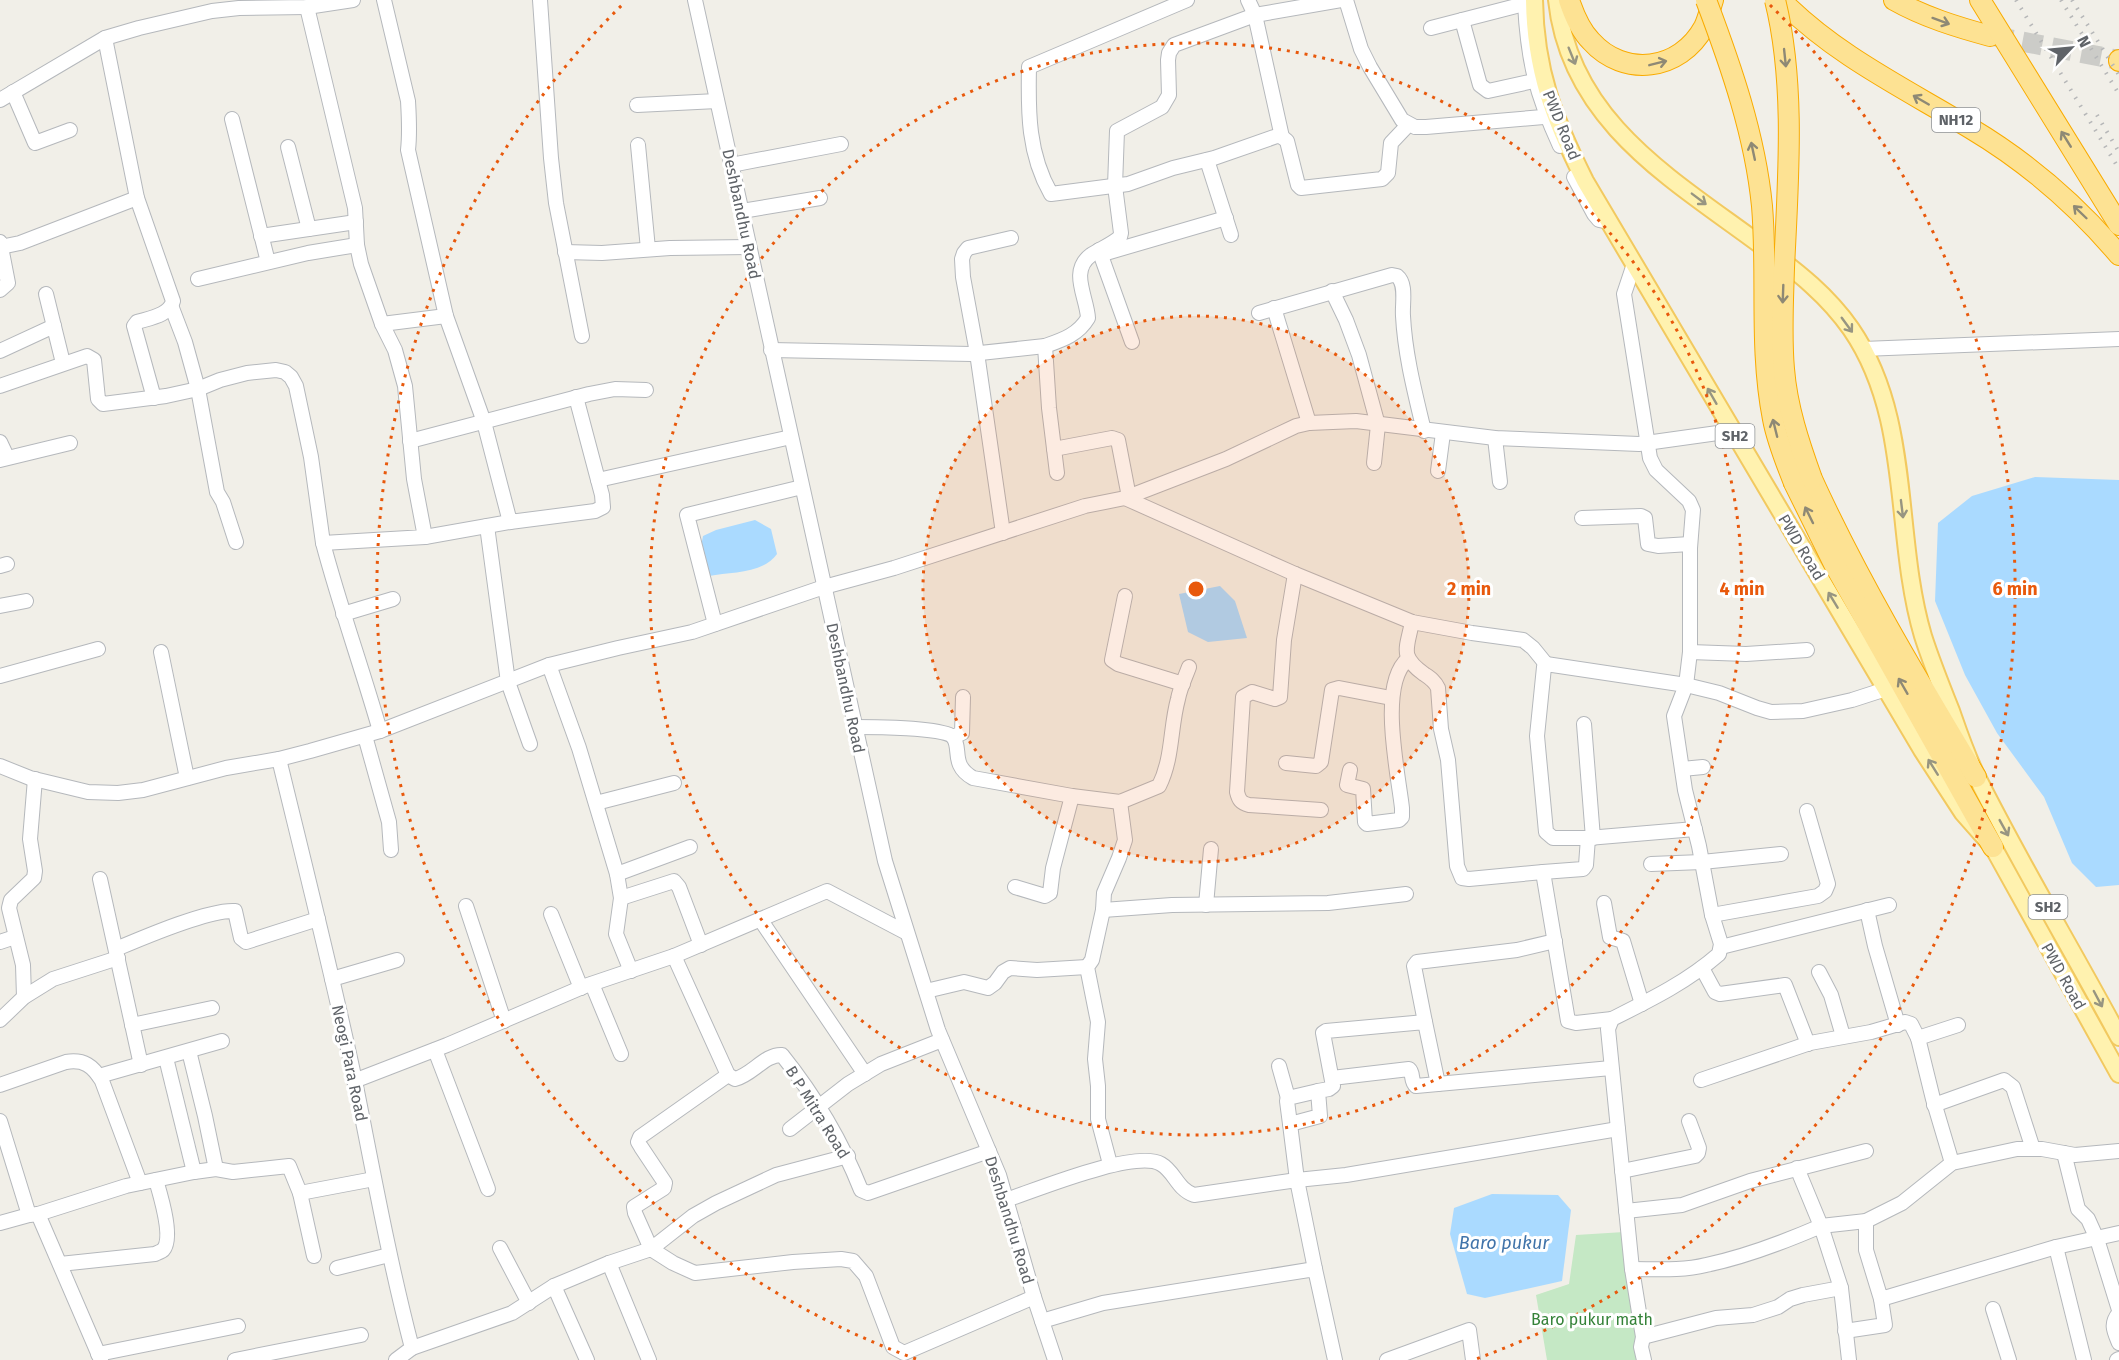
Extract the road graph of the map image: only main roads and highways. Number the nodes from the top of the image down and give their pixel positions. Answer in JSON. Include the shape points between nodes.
{"nodes":[{"id":1,"x":1557,"y":0,"type":"edge"},
{"id":2,"x":1569,"y":0,"type":"edge"},
{"id":3,"x":1706,"y":0,"type":"edge"},
{"id":4,"x":1713,"y":0,"type":"edge"},
{"id":5,"x":1775,"y":0,"type":"edge"},
{"id":6,"x":1781,"y":0,"type":"edge"},
{"id":7,"x":1894,"y":0,"type":"edge"},
{"id":8,"x":1980,"y":0,"type":"edge"},
{"id":9,"x":1531,"y":2,"type":"edge"},
{"id":10,"x":1990,"y":36,"type":"tunnel mouth"},
{"id":11,"x":2119,"y":225,"type":"edge"},
{"id":12,"x":2119,"y":255,"type":"edge"},
{"id":13,"x":1803,"y":481,"type":"junction"},
{"id":14,"x":1976,"y":777,"type":"junction"},
{"id":15,"x":1993,"y":847,"type":"junction"},
{"id":16,"x":2119,"y":1037,"type":"edge"},
{"id":17,"x":2119,"y":1074,"type":"edge"}],
"edges":[{"from":1,"to":14,"type":"main road","name":"PWD Road","number":"SH2","one_way":true,"via":[[1561,27],[1573,60],[1608,121],[1651,163],[1806,278],[1839,313],[1863,349],[1876,376],[1893,441],[1917,612]]},
{"from":2,"to":4,"type":"highway","one_way":true,"via":[[1583,31],[1599,50],[1640,66],[1667,61],[1688,48],[1704,27]]},
{"from":13,"to":3,"type":"highway","one_way":true,"bridge":true,"via":[[1781,452],[1773,419],[1765,354],[1764,230],[1759,181],[1744,111]]},
{"from":5,"to":13,"type":"highway","one_way":true,"bridge":true,"via":[[1783,39],[1788,114],[1784,370]]},
{"from":12,"to":6,"type":"highway","number":"NH12","one_way":true,"via":[[2093,224],[2032,170],[1970,128],[1848,56]]},
{"from":7,"to":10,"type":"highway","one_way":true,"via":[[1946,24]]},
{"from":11,"to":8,"type":"highway","one_way":true},
{"from":15,"to":9,"type":"main road","name":"PWD Road","number":"SH2","one_way":true,"via":[[1963,813],[1886,689],[1581,173],[1551,116]]},
{"from":13,"to":14,"type":"highway","via":[[1835,529]]},
{"from":15,"to":13,"type":"highway","one_way":true,"via":[[1834,564]]},
{"from":14,"to":16,"type":"main road","name":"PWD Road","number":"SH2","one_way":true},
{"from":15,"to":17,"type":"main road","name":"PWD Road","number":"SH2"}]}
